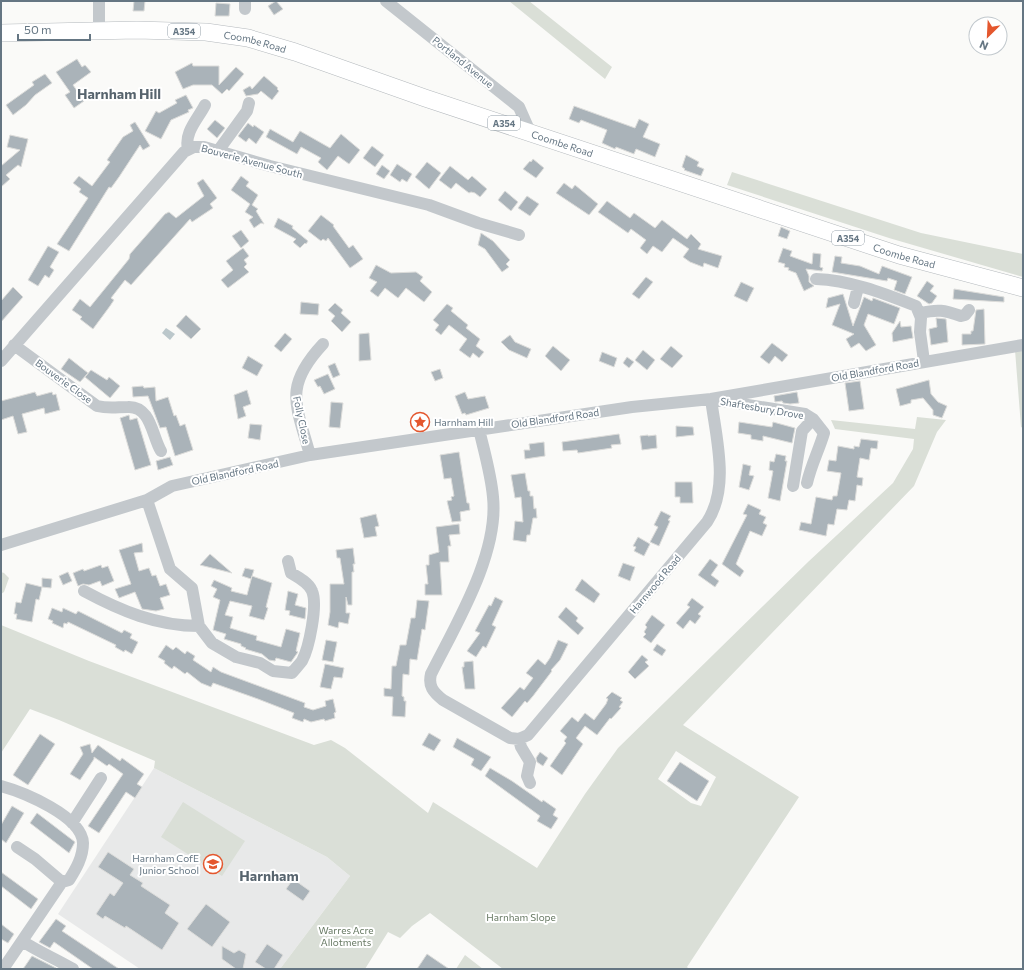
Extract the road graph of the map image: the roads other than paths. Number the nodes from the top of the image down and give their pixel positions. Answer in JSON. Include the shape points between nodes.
{"nodes":[{"id":1,"x":100,"y":1,"type":"edge"},
{"id":2,"x":386,"y":1,"type":"edge"},
{"id":3,"x":99,"y":30,"type":"junction"},
{"id":4,"x":1,"y":33,"type":"edge"},
{"id":5,"x":249,"y":103,"type":"dead end"},
{"id":6,"x":205,"y":105,"type":"dead end"},
{"id":7,"x":530,"y":132,"type":"junction"},
{"id":8,"x":188,"y":149,"type":"junction"},
{"id":9,"x":218,"y":151,"type":"junction"},
{"id":10,"x":519,"y":235,"type":"dead end"},
{"id":11,"x":816,"y":279,"type":"dead end"},
{"id":12,"x":858,"y":287,"type":"junction"},
{"id":13,"x":1023,"y":288,"type":"edge"},
{"id":14,"x":854,"y":303,"type":"dead end"},
{"id":15,"x":920,"y":313,"type":"junction"},
{"id":16,"x":965,"y":316,"type":"dead end"},
{"id":17,"x":323,"y":344,"type":"dead end"},
{"id":18,"x":14,"y":345,"type":"junction"},
{"id":19,"x":1023,"y":345,"type":"edge"},
{"id":20,"x":1,"y":361,"type":"edge"},
{"id":21,"x":924,"y":361,"type":"junction"},
{"id":22,"x":711,"y":399,"type":"junction"},
{"id":23,"x":813,"y":419,"type":"junction"},
{"id":24,"x":479,"y":429,"type":"junction"},
{"id":25,"x":161,"y":451,"type":"dead end"},
{"id":26,"x":310,"y":455,"type":"junction"},
{"id":27,"x":807,"y":483,"type":"dead end"},
{"id":28,"x":792,"y":486,"type":"dead end"},
{"id":29,"x":147,"y":500,"type":"junction"},
{"id":30,"x":1,"y":545,"type":"edge"},
{"id":31,"x":288,"y":561,"type":"dead end"},
{"id":32,"x":84,"y":591,"type":"dead end"},
{"id":33,"x":199,"y":626,"type":"junction"},
{"id":34,"x":520,"y":739,"type":"junction"},
{"id":35,"x":101,"y":778,"type":"dead end"},
{"id":36,"x":530,"y":783,"type":"dead end"},
{"id":37,"x":1,"y":786,"type":"edge"},
{"id":38,"x":72,"y":823,"type":"junction"},
{"id":39,"x":17,"y":847,"type":"dead end"},
{"id":40,"x":62,"y":882,"type":"junction"},
{"id":41,"x":22,"y":941,"type":"junction"},
{"id":42,"x":3,"y":969,"type":"edge"},
{"id":43,"x":73,"y":969,"type":"edge"}],
"edges":[{"from":1,"to":3,"type":"street"},
{"from":2,"to":7,"type":"street","name":"Portland Avenue","via":[[518,107]]},
{"from":3,"to":4,"type":"highway","name":"Coombe Road","number":"A354"},
{"from":3,"to":7,"type":"highway","name":"Coombe Road","number":"A354","via":[[206,32],[248,38]]},
{"from":5,"to":9,"type":"street"},
{"from":6,"to":8,"type":"street","via":[[188,133]]},
{"from":7,"to":13,"type":"highway","name":"Coombe Road","number":"A354","via":[[899,255]]},
{"from":8,"to":9,"type":"street","name":"Bouverie Avenue South","via":[[194,147]]},
{"from":8,"to":18,"type":"street","name":"Bouverie Avenue South"},
{"from":9,"to":10,"type":"street","name":"Bouverie Avenue South","via":[[429,205]]},
{"from":11,"to":12,"type":"street","via":[[849,283]]},
{"from":12,"to":14,"type":"street"},
{"from":12,"to":15,"type":"street","via":[[870,288],[916,306]]},
{"from":15,"to":16,"type":"street","via":[[945,310]]},
{"from":15,"to":21,"type":"street"},
{"from":17,"to":26,"type":"street","name":"Folly Close","via":[[305,364],[299,376],[296,392],[297,408]]},
{"from":18,"to":20,"type":"street","name":"Bouverie Avenue South"},
{"from":18,"to":25,"type":"street","name":"Bouverie Close","via":[[97,406],[140,409],[147,416]]},
{"from":19,"to":21,"type":"street","name":"Old Blandford Road"},
{"from":21,"to":22,"type":"street","name":"Old Blandford Road"},
{"from":22,"to":23,"type":"street","name":"Shaftesbury Drove","via":[[805,414]]},
{"from":22,"to":24,"type":"street","name":"Old Blandford Road","via":[[632,407]]},
{"from":22,"to":34,"type":"street","name":"Harnwood Road","via":[[720,474],[718,501],[714,512],[528,735]]},
{"from":23,"to":27,"type":"street","name":"Shaftesbury Drove","via":[[824,433]]},
{"from":23,"to":28,"type":"street","name":"Shaftesbury Drove","via":[[802,431]]},
{"from":24,"to":26,"type":"street","name":"Old Blandford Road"},
{"from":24,"to":34,"type":"street","via":[[493,497],[490,536],[480,573],[431,674],[430,681],[433,693],[443,700],[510,738]]},
{"from":26,"to":29,"type":"street","name":"Old Blandford Road","via":[[172,486]]},
{"from":29,"to":30,"type":"street","name":"Old Blandford Road"},
{"from":29,"to":33,"type":"street","via":[[170,569],[192,588]]},
{"from":31,"to":33,"type":"street","via":[[291,573],[312,590],[315,605],[302,660],[292,673],[273,671],[260,663],[236,657],[212,643]]},
{"from":32,"to":33,"type":"street","via":[[121,610],[147,619],[176,626]]},
{"from":34,"to":36,"type":"street","via":[[521,747],[530,762],[526,776]]},
{"from":35,"to":38,"type":"street"},
{"from":37,"to":38,"type":"street","via":[[31,796]]},
{"from":38,"to":40,"type":"street","via":[[82,838],[82,853],[78,866],[69,880]]},
{"from":39,"to":40,"type":"street"},
{"from":40,"to":41,"type":"street"},
{"from":41,"to":42,"type":"street"},
{"from":41,"to":43,"type":"street"}]}
